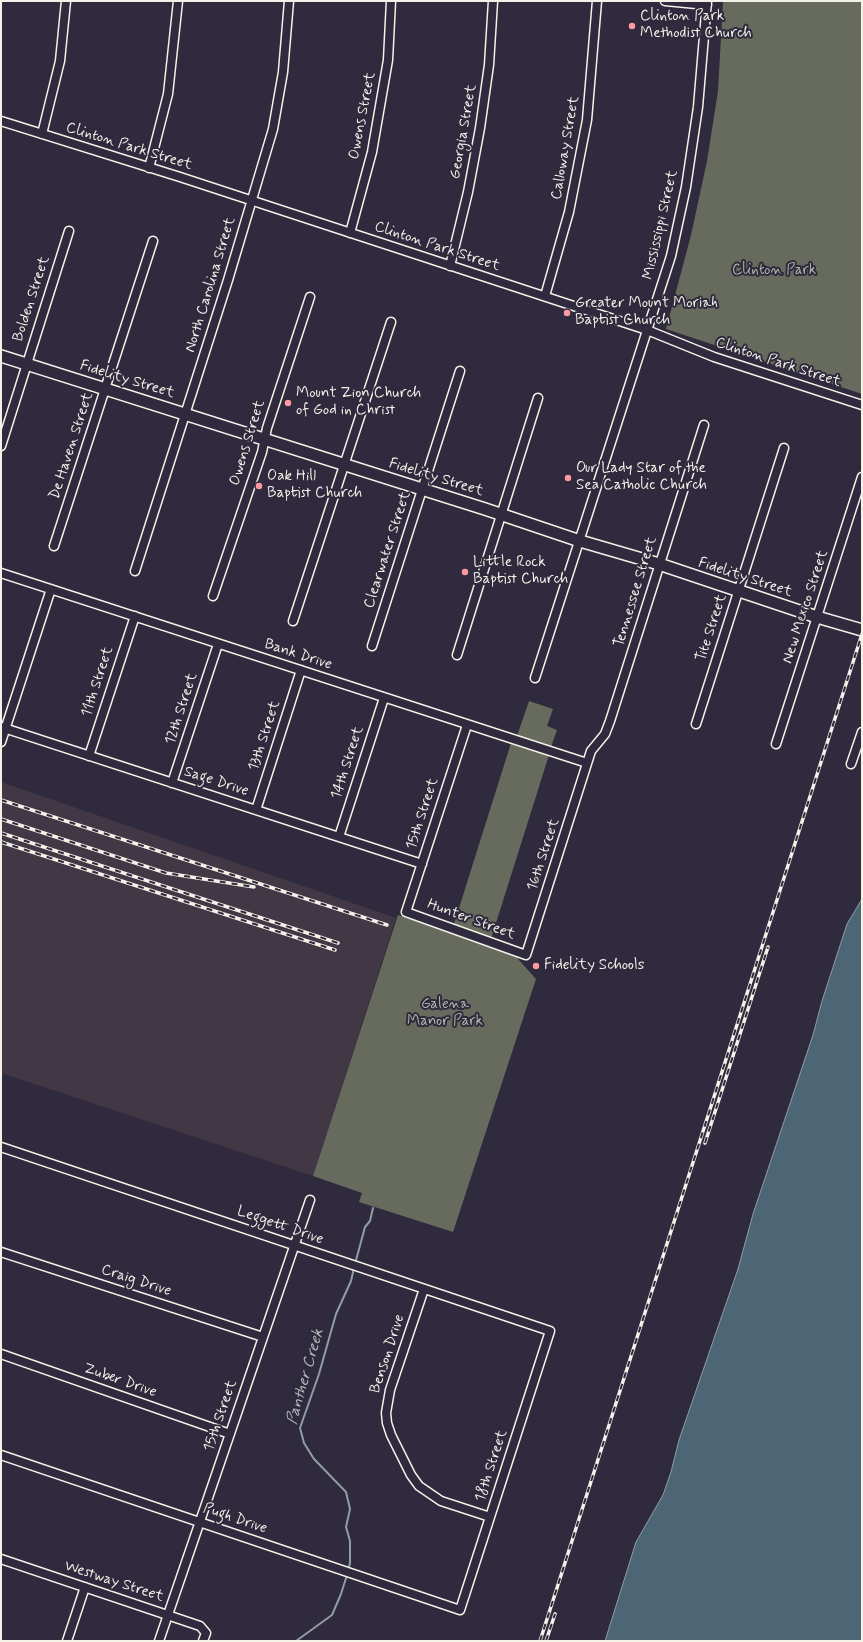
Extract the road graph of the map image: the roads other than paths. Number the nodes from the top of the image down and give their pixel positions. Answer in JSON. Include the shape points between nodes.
{"nodes":[{"id":1,"x":66,"y":1,"type":"edge"},
{"id":2,"x":178,"y":1,"type":"edge"},
{"id":3,"x":289,"y":1,"type":"edge"},
{"id":4,"x":391,"y":1,"type":"edge"},
{"id":5,"x":493,"y":1,"type":"edge"},
{"id":6,"x":597,"y":1,"type":"edge"},
{"id":7,"x":665,"y":1,"type":"edge"},
{"id":8,"x":707,"y":3,"type":"edge"},
{"id":9,"x":1,"y":121,"type":"edge"},
{"id":10,"x":42,"y":134,"type":"junction"},
{"id":11,"x":149,"y":168,"type":"junction"},
{"id":12,"x":252,"y":201,"type":"junction"},
{"id":13,"x":69,"y":231,"type":"dead end"},
{"id":14,"x":350,"y":233,"type":"junction"},
{"id":15,"x":153,"y":241,"type":"dead end"},
{"id":16,"x":450,"y":266,"type":"junction"},
{"id":17,"x":545,"y":296,"type":"junction"},
{"id":18,"x":310,"y":297,"type":"dead end"},
{"id":19,"x":391,"y":322,"type":"dead end"},
{"id":20,"x":647,"y":330,"type":"junction"},
{"id":21,"x":1,"y":356,"type":"edge"},
{"id":22,"x":26,"y":364,"type":"junction"},
{"id":23,"x":460,"y":371,"type":"dead end"},
{"id":24,"x":105,"y":389,"type":"junction"},
{"id":25,"x":538,"y":398,"type":"dead end"},
{"id":26,"x":862,"y":405,"type":"edge"},
{"id":27,"x":185,"y":413,"type":"junction"},
{"id":28,"x":704,"y":424,"type":"dead end"},
{"id":29,"x":264,"y":440,"type":"junction"},
{"id":30,"x":1,"y":446,"type":"edge"},
{"id":31,"x":784,"y":448,"type":"dead end"},
{"id":32,"x":343,"y":465,"type":"junction"},
{"id":33,"x":862,"y":477,"type":"edge"},
{"id":34,"x":422,"y":490,"type":"junction"},
{"id":35,"x":501,"y":514,"type":"junction"},
{"id":36,"x":580,"y":541,"type":"junction"},
{"id":37,"x":54,"y":546,"type":"dead end"},
{"id":38,"x":659,"y":564,"type":"junction"},
{"id":39,"x":135,"y":572,"type":"dead end"},
{"id":40,"x":1,"y":573,"type":"edge"},
{"id":41,"x":51,"y":589,"type":"junction"},
{"id":42,"x":738,"y":592,"type":"junction"},
{"id":43,"x":213,"y":596,"type":"dead end"},
{"id":44,"x":134,"y":616,"type":"junction"},
{"id":45,"x":817,"y":618,"type":"junction"},
{"id":46,"x":293,"y":621,"type":"dead end"},
{"id":47,"x":862,"y":630,"type":"edge"},
{"id":48,"x":218,"y":644,"type":"junction"},
{"id":49,"x":372,"y":646,"type":"dead end"},
{"id":50,"x":457,"y":655,"type":"dead end"},
{"id":51,"x":301,"y":670,"type":"junction"},
{"id":52,"x":535,"y":678,"type":"dead end"},
{"id":53,"x":384,"y":698,"type":"junction"},
{"id":54,"x":696,"y":724,"type":"dead end"},
{"id":55,"x":467,"y":725,"type":"junction"},
{"id":56,"x":3,"y":728,"type":"edge"},
{"id":57,"x":862,"y":732,"type":"edge"},
{"id":58,"x":1,"y":742,"type":"edge"},
{"id":59,"x":776,"y":744,"type":"dead end"},
{"id":60,"x":89,"y":756,"type":"junction"},
{"id":61,"x":587,"y":763,"type":"junction"},
{"id":62,"x":851,"y":764,"type":"dead end"},
{"id":63,"x":172,"y":783,"type":"junction"},
{"id":64,"x":256,"y":810,"type":"junction"},
{"id":65,"x":339,"y":837,"type":"junction"},
{"id":66,"x":422,"y":864,"type":"junction"},
{"id":67,"x":406,"y":912,"type":"joint"},
{"id":68,"x":526,"y":955,"type":"joint"},
{"id":69,"x":1,"y":1147,"type":"edge"},
{"id":70,"x":310,"y":1200,"type":"dead end"},
{"id":71,"x":294,"y":1246,"type":"junction"},
{"id":72,"x":1,"y":1252,"type":"edge"},
{"id":73,"x":424,"y":1289,"type":"junction"},
{"id":74,"x":550,"y":1331,"type":"joint"},
{"id":75,"x":263,"y":1337,"type":"junction"},
{"id":76,"x":1,"y":1354,"type":"edge"},
{"id":77,"x":230,"y":1434,"type":"junction"},
{"id":78,"x":1,"y":1455,"type":"edge"},
{"id":79,"x":490,"y":1517,"type":"junction"},
{"id":80,"x":200,"y":1522,"type":"junction"},
{"id":81,"x":1,"y":1559,"type":"edge"},
{"id":82,"x":85,"y":1587,"type":"junction"},
{"id":83,"x":460,"y":1610,"type":"joint"},
{"id":84,"x":168,"y":1615,"type":"junction"},
{"id":85,"x":67,"y":1641,"type":"edge"},
{"id":86,"x":159,"y":1641,"type":"edge"},
{"id":87,"x":203,"y":1641,"type":"edge"}],
"edges":[{"from":1,"to":10,"type":"street","via":[[60,61]]},
{"from":2,"to":11,"type":"street","via":[[168,94]]},
{"from":3,"to":12,"type":"street","name":"North Carolina Street","via":[[283,72],[273,129]]},
{"from":4,"to":14,"type":"street","name":"Owens Street","via":[[388,60],[373,145]]},
{"from":5,"to":16,"type":"street","name":"Georgia Street","via":[[489,65],[480,128]]},
{"from":6,"to":17,"type":"street","name":"Calloway Street","via":[[587,120],[569,212]]},
{"from":7,"to":8,"type":"street"},
{"from":8,"to":20,"type":"street","name":"Mississippi Street","via":[[698,107],[686,187],[671,256]]},
{"from":9,"to":10,"type":"street","name":"Clinton Park Street"},
{"from":10,"to":11,"type":"street","name":"Clinton Park Street"},
{"from":11,"to":12,"type":"street","name":"Clinton Park Street"},
{"from":12,"to":14,"type":"street","name":"Clinton Park Street"},
{"from":12,"to":27,"type":"street","name":"North Carolina Street"},
{"from":13,"to":22,"type":"street","name":"Bolden Street"},
{"from":14,"to":16,"type":"street","name":"Clinton Park Street"},
{"from":15,"to":24,"type":"street","name":"De Haven Street"},
{"from":16,"to":17,"type":"street","name":"Clinton Park Street"},
{"from":17,"to":20,"type":"street","name":"Clinton Park Street"},
{"from":18,"to":29,"type":"street","name":"Owens Street"},
{"from":19,"to":32,"type":"street"},
{"from":20,"to":26,"type":"street","name":"Clinton Park Street","via":[[714,357]]},
{"from":20,"to":36,"type":"street","name":"Mississippi Street"},
{"from":21,"to":22,"type":"main road","name":"Fidelity Street"},
{"from":22,"to":24,"type":"main road","name":"Fidelity Street"},
{"from":22,"to":30,"type":"street","name":"Bolden Street"},
{"from":23,"to":34,"type":"street","name":"Clearwater Street"},
{"from":24,"to":27,"type":"main road","name":"Fidelity Street"},
{"from":24,"to":37,"type":"street","name":"De Haven Street"},
{"from":25,"to":35,"type":"street"},
{"from":27,"to":29,"type":"main road","name":"Fidelity Street"},
{"from":27,"to":39,"type":"street","name":"North Carolina Street"},
{"from":28,"to":38,"type":"street","name":"Tennessee Street"},
{"from":29,"to":32,"type":"main road","name":"Fidelity Street"},
{"from":29,"to":43,"type":"street","name":"Owens Street"},
{"from":31,"to":42,"type":"street","name":"Tite Street"},
{"from":32,"to":34,"type":"main road","name":"Fidelity Street"},
{"from":32,"to":46,"type":"street"},
{"from":33,"to":45,"type":"street","name":"New Mexico Street"},
{"from":34,"to":35,"type":"main road","name":"Fidelity Street"},
{"from":34,"to":49,"type":"street","name":"Clearwater Street"},
{"from":35,"to":36,"type":"main road","name":"Fidelity Street"},
{"from":35,"to":50,"type":"street"},
{"from":36,"to":38,"type":"main road","name":"Fidelity Street"},
{"from":36,"to":52,"type":"street","name":"Mississippi Street"},
{"from":38,"to":42,"type":"main road","name":"Fidelity Street"},
{"from":38,"to":61,"type":"street","name":"Tennessee Street","via":[[610,721],[605,734],[591,751]]},
{"from":40,"to":41,"type":"street","name":"Bank Drive"},
{"from":41,"to":44,"type":"street","name":"Bank Drive"},
{"from":41,"to":56,"type":"street"},
{"from":42,"to":45,"type":"main road","name":"Fidelity Street"},
{"from":42,"to":54,"type":"street","name":"Tite Street"},
{"from":44,"to":48,"type":"street","name":"Bank Drive"},
{"from":44,"to":60,"type":"street","name":"11th Street"},
{"from":45,"to":47,"type":"main road","name":"Fidelity Street"},
{"from":45,"to":59,"type":"street","name":"New Mexico Street"},
{"from":48,"to":51,"type":"street","name":"Bank Drive"},
{"from":48,"to":63,"type":"street","name":"12th Street"},
{"from":51,"to":53,"type":"street","name":"Bank Drive"},
{"from":51,"to":64,"type":"street","name":"13th Street"},
{"from":53,"to":55,"type":"street","name":"Bank Drive"},
{"from":53,"to":65,"type":"street","name":"14th Street"},
{"from":55,"to":61,"type":"street","name":"Bank Drive"},
{"from":55,"to":66,"type":"street","name":"15th Street"},
{"from":56,"to":58,"type":"street"},
{"from":56,"to":60,"type":"street","name":"Sage Drive"},
{"from":57,"to":62,"type":"street"},
{"from":60,"to":63,"type":"street","name":"Sage Drive"},
{"from":61,"to":68,"type":"street","name":"16th Street"},
{"from":63,"to":64,"type":"street","name":"Sage Drive"},
{"from":64,"to":65,"type":"street","name":"Sage Drive"},
{"from":65,"to":66,"type":"street","name":"Sage Drive"},
{"from":66,"to":67,"type":"street","name":"15th Street"},
{"from":67,"to":68,"type":"street","name":"Hunter Street"},
{"from":69,"to":71,"type":"street","name":"Leggett Drive"},
{"from":70,"to":71,"type":"street","name":"15th Street"},
{"from":71,"to":73,"type":"street","name":"Leggett Drive"},
{"from":71,"to":75,"type":"street","name":"15th Street"},
{"from":72,"to":75,"type":"street","name":"Craig Drive"},
{"from":73,"to":74,"type":"street","name":"Leggett Drive"},
{"from":73,"to":79,"type":"street","name":"Benson Drive","via":[[390,1390],[387,1423],[419,1486],[441,1501]]},
{"from":74,"to":79,"type":"street","name":"18th Street"},
{"from":75,"to":77,"type":"street","name":"15th Street"},
{"from":76,"to":77,"type":"street","name":"Zuber Drive"},
{"from":77,"to":80,"type":"street","name":"15th Street"},
{"from":78,"to":80,"type":"street","name":"Pugh Drive"},
{"from":79,"to":83,"type":"street","name":"18th Street"},
{"from":80,"to":83,"type":"street","name":"Pugh Drive"},
{"from":80,"to":84,"type":"street","name":"15th Street"},
{"from":81,"to":82,"type":"street","name":"Westway Street"},
{"from":82,"to":84,"type":"street","name":"Westway Street"},
{"from":82,"to":85,"type":"street"},
{"from":84,"to":86,"type":"street","name":"15th Street"},
{"from":84,"to":87,"type":"street","name":"Westway Street","via":[[200,1626],[206,1633]]}]}
